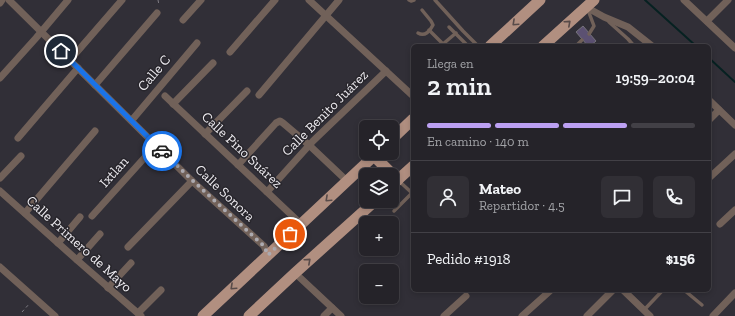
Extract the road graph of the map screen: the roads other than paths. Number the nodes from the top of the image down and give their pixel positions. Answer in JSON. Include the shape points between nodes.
{"nodes":[{"id":1,"x":2,"y":0,"type":"edge"},
{"id":2,"x":10,"y":0,"type":"edge"},
{"id":3,"x":68,"y":0,"type":"edge"},
{"id":4,"x":122,"y":0,"type":"edge"},
{"id":5,"x":201,"y":0,"type":"edge"},
{"id":6,"x":276,"y":0,"type":"edge"},
{"id":7,"x":309,"y":0,"type":"edge"},
{"id":8,"x":339,"y":0,"type":"edge"},
{"id":9,"x":409,"y":0,"type":"edge"},
{"id":10,"x":414,"y":0,"type":"edge"},
{"id":11,"x":435,"y":0,"type":"edge"},
{"id":12,"x":540,"y":0,"type":"edge"},
{"id":13,"x":684,"y":0,"type":"edge"},
{"id":14,"x":728,"y":0,"type":"edge"},
{"id":15,"x":586,"y":2,"type":"edge"},
{"id":16,"x":0,"y":3,"type":"edge"},
{"id":17,"x":422,"y":10,"type":"dead end"},
{"id":18,"x":157,"y":13,"type":"dead end"},
{"id":19,"x":326,"y":15,"type":"junction"},
{"id":20,"x":604,"y":17,"type":"junction"},
{"id":21,"x":183,"y":20,"type":"dead end"},
{"id":22,"x":706,"y":21,"type":"junction"},
{"id":23,"x":449,"y":26,"type":"dead end"},
{"id":24,"x":430,"y":30,"type":"junction"},
{"id":25,"x":41,"y":32,"type":"junction"},
{"id":26,"x":418,"y":33,"type":"dead end"},
{"id":27,"x":456,"y":33,"type":"junction"},
{"id":28,"x":589,"y":34,"type":"dead end"},
{"id":29,"x":582,"y":40,"type":"dead end"},
{"id":30,"x":197,"y":43,"type":"dead end"},
{"id":31,"x":443,"y":44,"type":"edge"},
{"id":32,"x":445,"y":44,"type":"edge"},
{"id":33,"x":466,"y":44,"type":"edge"},
{"id":34,"x":476,"y":44,"type":"edge"},
{"id":35,"x":492,"y":44,"type":"edge"},
{"id":36,"x":545,"y":44,"type":"edge"},
{"id":37,"x":578,"y":44,"type":"edge"},
{"id":38,"x":632,"y":44,"type":"edge"},
{"id":39,"x":649,"y":44,"type":"edge"},
{"id":40,"x":735,"y":48,"type":"edge"},
{"id":41,"x":230,"y":52,"type":"dead end"},
{"id":42,"x":70,"y":60,"type":"junction"},
{"id":43,"x":213,"y":63,"type":"dead end"},
{"id":44,"x":78,"y":68,"type":"junction"},
{"id":45,"x":386,"y":71,"type":"junction"},
{"id":46,"x":0,"y":78,"type":"edge"},
{"id":47,"x":95,"y":85,"type":"junction"},
{"id":48,"x":247,"y":91,"type":"dead end"},
{"id":49,"x":411,"y":94,"type":"edge"},
{"id":50,"x":259,"y":95,"type":"dead end"},
{"id":51,"x":165,"y":96,"type":"dead end"},
{"id":52,"x":711,"y":102,"type":"edge"},
{"id":53,"x":173,"y":104,"type":"junction"},
{"id":54,"x":719,"y":110,"type":"junction"},
{"id":55,"x":711,"y":118,"type":"edge"},
{"id":56,"x":132,"y":120,"type":"junction"},
{"id":57,"x":411,"y":121,"type":"edge"},
{"id":58,"x":735,"y":125,"type":"edge"},
{"id":59,"x":96,"y":131,"type":"dead end"},
{"id":60,"x":399,"y":132,"type":"edge"},
{"id":61,"x":205,"y":134,"type":"junction"},
{"id":62,"x":18,"y":138,"type":"dead end"},
{"id":63,"x":156,"y":145,"type":"junction"},
{"id":64,"x":309,"y":145,"type":"junction"},
{"id":65,"x":735,"y":154,"type":"edge"},
{"id":66,"x":21,"y":156,"type":"dead end"},
{"id":67,"x":370,"y":160,"type":"edge"},
{"id":68,"x":238,"y":164,"type":"junction"},
{"id":69,"x":411,"y":168,"type":"edge"},
{"id":70,"x":711,"y":176,"type":"edge"},
{"id":71,"x":0,"y":178,"type":"edge"},
{"id":72,"x":399,"y":179,"type":"edge"},
{"id":73,"x":192,"y":180,"type":"junction"},
{"id":74,"x":347,"y":181,"type":"junction"},
{"id":75,"x":399,"y":185,"type":"edge"},
{"id":76,"x":0,"y":191,"type":"edge"},
{"id":77,"x":267,"y":192,"type":"junction"},
{"id":78,"x":411,"y":192,"type":"edge"},
{"id":79,"x":411,"y":194,"type":"edge"},
{"id":80,"x":367,"y":208,"type":"edge"},
{"id":81,"x":735,"y":210,"type":"edge"},
{"id":82,"x":394,"y":211,"type":"dead end"},
{"id":83,"x":25,"y":213,"type":"junction"},
{"id":84,"x":92,"y":216,"type":"dead end"},
{"id":85,"x":80,"y":217,"type":"dead end"},
{"id":86,"x":301,"y":224,"type":"junction"},
{"id":87,"x":720,"y":224,"type":"dead end"},
{"id":88,"x":100,"y":234,"type":"dead end"},
{"id":89,"x":58,"y":243,"type":"junction"},
{"id":90,"x":128,"y":247,"type":"dead end"},
{"id":91,"x":268,"y":255,"type":"junction"},
{"id":92,"x":77,"y":260,"type":"junction"},
{"id":93,"x":131,"y":263,"type":"dead end"},
{"id":94,"x":0,"y":267,"type":"edge"},
{"id":95,"x":295,"y":273,"type":"junction"},
{"id":96,"x":108,"y":288,"type":"junction"},
{"id":97,"x":161,"y":290,"type":"dead end"},
{"id":98,"x":548,"y":292,"type":"edge"},
{"id":99,"x":611,"y":292,"type":"edge"},
{"id":100,"x":625,"y":292,"type":"edge"},
{"id":101,"x":661,"y":292,"type":"edge"},
{"id":102,"x":686,"y":292,"type":"edge"},
{"id":103,"x":735,"y":293,"type":"edge"},
{"id":104,"x":466,"y":296,"type":"dead end"},
{"id":105,"x":702,"y":305,"type":"dead end"},
{"id":106,"x":332,"y":308,"type":"junction"},
{"id":107,"x":644,"y":310,"type":"junction"},
{"id":108,"x":139,"y":315,"type":"edge"},
{"id":109,"x":54,"y":316,"type":"edge"},
{"id":110,"x":203,"y":316,"type":"edge"},
{"id":111,"x":249,"y":316,"type":"edge"},
{"id":112,"x":324,"y":316,"type":"edge"},
{"id":113,"x":341,"y":316,"type":"edge"},
{"id":114,"x":444,"y":316,"type":"edge"},
{"id":115,"x":522,"y":316,"type":"edge"},
{"id":116,"x":587,"y":316,"type":"edge"},
{"id":117,"x":637,"y":316,"type":"edge"},
{"id":118,"x":650,"y":316,"type":"edge"},
{"id":119,"x":713,"y":316,"type":"edge"}],
"edges":[{"from":1,"to":16,"type":"street"},
{"from":2,"to":25,"type":"street","name":"Calle Sonora"},
{"from":3,"to":25,"type":"street"},
{"from":4,"to":42,"type":"street"},
{"from":5,"to":21,"type":"street"},
{"from":6,"to":41,"type":"street"},
{"from":7,"to":19,"type":"street"},
{"from":8,"to":19,"type":"street"},
{"from":9,"to":10,"type":"lane"},
{"from":11,"to":34,"type":"lane"},
{"from":12,"to":35,"type":"main road","one_way":true},
{"from":13,"to":22,"type":"street"},
{"from":14,"to":22,"type":"street"},
{"from":15,"to":20,"type":"street"},
{"from":15,"to":28,"type":"lane","via":[[594,24]]},
{"from":36,"to":15,"type":"main road","one_way":true},
{"from":17,"to":24,"type":"lane","via":[[432,22]]},
{"from":18,"to":47,"type":"street"},
{"from":19,"to":45,"type":"street"},
{"from":19,"to":50,"type":"street"},
{"from":20,"to":38,"type":"lane"},
{"from":20,"to":39,"type":"street","via":[[628,27]]},
{"from":22,"to":40,"type":"street"},
{"from":23,"to":27,"type":"lane"},
{"from":24,"to":26,"type":"lane","via":[[424,34]]},
{"from":24,"to":31,"type":"lane"},
{"from":25,"to":42,"type":"street","name":"Calle Sonora"},
{"from":25,"to":46,"type":"street"},
{"from":27,"to":32,"type":"lane"},
{"from":27,"to":33,"type":"lane"},
{"from":29,"to":37,"type":"lane"},
{"from":30,"to":56,"type":"street","name":"Calle C"},
{"from":42,"to":44,"type":"street","name":"Calle Sonora"},
{"from":43,"to":53,"type":"street"},
{"from":44,"to":47,"type":"street","name":"Calle Sonora"},
{"from":44,"to":62,"type":"street"},
{"from":45,"to":49,"type":"street"},
{"from":45,"to":64,"type":"street","name":"Calle Benito Juárez"},
{"from":47,"to":56,"type":"street","name":"Calle Sonora"},
{"from":48,"to":61,"type":"street"},
{"from":51,"to":53,"type":"street","name":"Calle Pino Suárez"},
{"from":52,"to":54,"type":"street"},
{"from":53,"to":61,"type":"street","name":"Calle Pino Suárez"},
{"from":54,"to":55,"type":"street"},
{"from":54,"to":58,"type":"street"},
{"from":56,"to":63,"type":"street","name":"Calle Sonora"},
{"from":57,"to":60,"type":"main road"},
{"from":59,"to":83,"type":"street"},
{"from":61,"to":68,"type":"street","name":"Calle Pino Suárez"},
{"from":63,"to":73,"type":"street","name":"Calle Sonora"},
{"from":63,"to":84,"type":"street","name":"Ixtlan"},
{"from":64,"to":68,"type":"street","via":[[280,121]]},
{"from":64,"to":74,"type":"street"},
{"from":64,"to":77,"type":"street","name":"Calle Benito Juárez"},
{"from":65,"to":70,"type":"street"},
{"from":66,"to":71,"type":"street"},
{"from":67,"to":74,"type":"main road"},
{"from":68,"to":77,"type":"street","name":"Calle Pino Suárez"},
{"from":69,"to":72,"type":"main road"},
{"from":73,"to":90,"type":"street"},
{"from":73,"to":91,"type":"street","name":"Calle Sonora","via":[[264,246]]},
{"from":74,"to":86,"type":"main road","one_way":true},
{"from":75,"to":78,"type":"lane"},
{"from":76,"to":83,"type":"street","name":"Calle Primero de Mayo"},
{"from":77,"to":86,"type":"street","name":"Calle Pino Suárez"},
{"from":79,"to":82,"type":"lane"},
{"from":95,"to":80,"type":"main road","one_way":true},
{"from":81,"to":87,"type":"street"},
{"from":83,"to":89,"type":"street","name":"Calle Primero de Mayo"},
{"from":85,"to":89,"type":"street"},
{"from":86,"to":91,"type":"main road"},
{"from":88,"to":92,"type":"street"},
{"from":89,"to":92,"type":"street","name":"Calle Primero de Mayo"},
{"from":91,"to":110,"type":"main road","one_way":true},
{"from":92,"to":96,"type":"street","name":"Calle Primero de Mayo"},
{"from":93,"to":96,"type":"street"},
{"from":94,"to":109,"type":"street"},
{"from":95,"to":106,"type":"street"},
{"from":95,"to":111,"type":"main road"},
{"from":96,"to":108,"type":"street","name":"Calle Primero de Mayo"},
{"from":97,"to":108,"type":"street"},
{"from":98,"to":115,"type":"street"},
{"from":99,"to":116,"type":"street"},
{"from":100,"to":107,"type":"street"},
{"from":101,"to":107,"type":"lane"},
{"from":102,"to":105,"type":"lane"},
{"from":103,"to":119,"type":"street"},
{"from":104,"to":114,"type":"street"},
{"from":106,"to":112,"type":"street"},
{"from":106,"to":113,"type":"street"},
{"from":107,"to":117,"type":"street"},
{"from":107,"to":118,"type":"street"}]}
